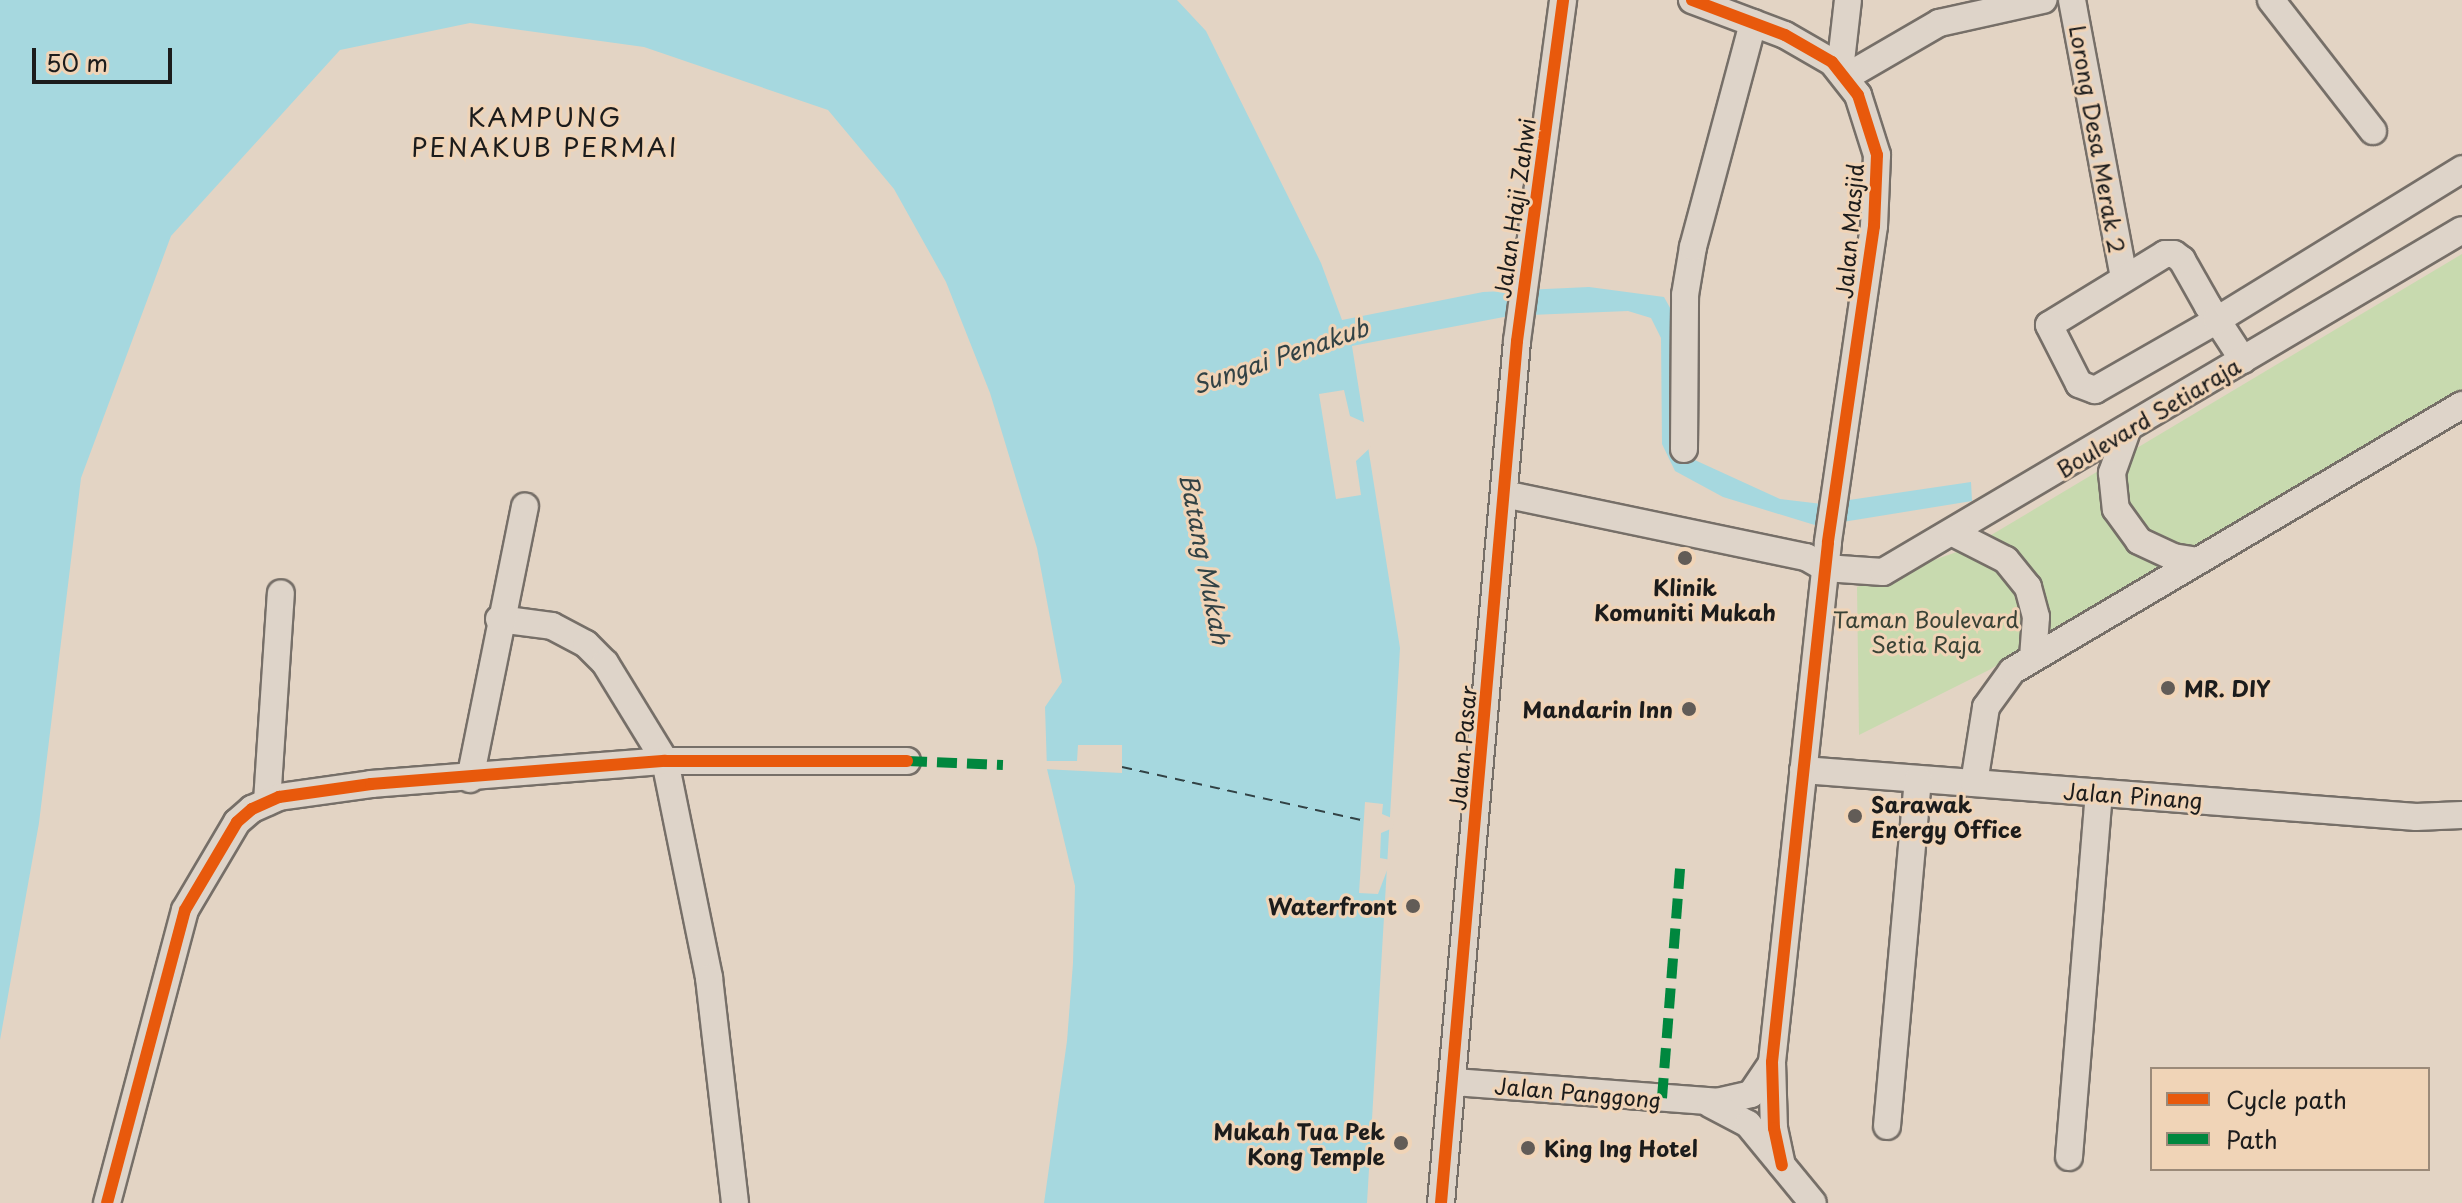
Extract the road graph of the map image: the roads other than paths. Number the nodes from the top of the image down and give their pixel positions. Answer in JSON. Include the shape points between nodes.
{"nodes":[{"id":1,"x":1692,"y":0,"type":"edge"},
{"id":2,"x":1848,"y":0,"type":"edge"},
{"id":3,"x":2043,"y":0,"type":"edge"},
{"id":4,"x":2072,"y":0,"type":"edge"},
{"id":5,"x":2271,"y":0,"type":"edge"},
{"id":6,"x":1564,"y":2,"type":"edge"},
{"id":7,"x":1753,"y":23,"type":"junction"},
{"id":8,"x":1843,"y":74,"type":"junction"},
{"id":9,"x":2373,"y":131,"type":"dead end"},
{"id":10,"x":2462,"y":169,"type":"edge"},
{"id":11,"x":2462,"y":230,"type":"edge"},
{"id":12,"x":2124,"y":277,"type":"junction"},
{"id":13,"x":2217,"y":320,"type":"junction"},
{"id":14,"x":2243,"y":360,"type":"junction"},
{"id":15,"x":2462,"y":405,"type":"edge"},
{"id":16,"x":1511,"y":416,"type":"joint"},
{"id":17,"x":2128,"y":428,"type":"junction"},
{"id":18,"x":1684,"y":449,"type":"dead end"},
{"id":19,"x":1504,"y":494,"type":"junction"},
{"id":20,"x":525,"y":506,"type":"dead end"},
{"id":21,"x":1953,"y":533,"type":"junction"},
{"id":22,"x":1826,"y":555,"type":"junction"},
{"id":23,"x":2197,"y":561,"type":"junction"},
{"id":24,"x":281,"y":593,"type":"dead end"},
{"id":25,"x":499,"y":619,"type":"junction"},
{"id":26,"x":2033,"y":658,"type":"junction"},
{"id":27,"x":665,"y":761,"type":"junction"},
{"id":28,"x":907,"y":761,"type":"dead end"},
{"id":29,"x":1803,"y":770,"type":"junction"},
{"id":30,"x":470,"y":779,"type":"junction"},
{"id":31,"x":1918,"y":779,"type":"junction"},
{"id":32,"x":1974,"y":783,"type":"junction"},
{"id":33,"x":2099,"y":793,"type":"junction"},
{"id":34,"x":267,"y":802,"type":"junction"},
{"id":35,"x":2462,"y":815,"type":"edge"},
{"id":36,"x":1772,"y":1062,"type":"junction"},
{"id":37,"x":1454,"y":1082,"type":"junction"},
{"id":38,"x":1703,"y":1102,"type":"junction"},
{"id":39,"x":1887,"y":1126,"type":"dead end"},
{"id":40,"x":2069,"y":1157,"type":"dead end"},
{"id":41,"x":1782,"y":1165,"type":"junction"},
{"id":42,"x":107,"y":1203,"type":"edge"},
{"id":43,"x":735,"y":1203,"type":"edge"},
{"id":44,"x":1441,"y":1203,"type":"edge"},
{"id":45,"x":1813,"y":1203,"type":"edge"}],
"edges":[{"from":1,"to":7,"type":"street","name":"Jalan Masjid"},
{"from":2,"to":8,"type":"street"},
{"from":3,"to":8,"type":"street","via":[[1939,23]]},
{"from":4,"to":12,"type":"street","name":"Lorong Desa Merak 2"},
{"from":5,"to":9,"type":"street"},
{"from":6,"to":16,"type":"street","name":"Jalan Haji Zahwi","via":[[1526,254]]},
{"from":7,"to":8,"type":"street","name":"Jalan Masjid","via":[[1810,48]]},
{"from":7,"to":18,"type":"street","via":[[1685,295]]},
{"from":8,"to":22,"type":"street","name":"Jalan Masjid","via":[[1873,135],[1878,178]]},
{"from":10,"to":13,"type":"street"},
{"from":11,"to":14,"type":"street","name":"Boulevard Setiaraja"},
{"from":12,"to":13,"type":"street","via":[[2174,254]]},
{"from":12,"to":13,"type":"street","via":[[2049,325],[2086,390]]},
{"from":13,"to":14,"type":"street"},
{"from":14,"to":17,"type":"street","name":"Boulevard Setiaraja"},
{"from":15,"to":23,"type":"street"},
{"from":16,"to":19,"type":"street","name":"Jalan Pasar"},
{"from":17,"to":21,"type":"street","name":"Boulevard Setiaraja"},
{"from":17,"to":23,"type":"street","via":[[2112,473],[2116,509],[2139,541]]},
{"from":19,"to":22,"type":"street","via":[[1806,557]]},
{"from":19,"to":37,"type":"street","name":"Jalan Pasar"},
{"from":20,"to":25,"type":"street"},
{"from":21,"to":22,"type":"street","name":"Boulevard Setiaraja","via":[[1883,572]]},
{"from":21,"to":26,"type":"street","via":[[1999,555],[2028,587],[2036,617]]},
{"from":22,"to":29,"type":"street","name":"Jalan Masjid"},
{"from":23,"to":26,"type":"street"},
{"from":24,"to":34,"type":"street"},
{"from":25,"to":27,"type":"street","via":[[552,626],[586,644],[605,663]]},
{"from":25,"to":30,"type":"street"},
{"from":26,"to":32,"type":"street","via":[[2012,671],[1990,698]]},
{"from":27,"to":28,"type":"street"},
{"from":27,"to":30,"type":"street"},
{"from":27,"to":43,"type":"street","via":[[709,978]]},
{"from":29,"to":31,"type":"street","name":"Jalan Pinang"},
{"from":29,"to":36,"type":"street","name":"Jalan Masjid"},
{"from":30,"to":34,"type":"street","via":[[371,784]]},
{"from":31,"to":32,"type":"street","name":"Jalan Pinang"},
{"from":31,"to":39,"type":"street"},
{"from":32,"to":33,"type":"street","name":"Jalan Pinang"},
{"from":33,"to":35,"type":"street","name":"Jalan Pinang","via":[[2416,817]]},
{"from":33,"to":40,"type":"street"},
{"from":34,"to":42,"type":"street","via":[[237,822],[185,910]]},
{"from":36,"to":38,"type":"street","name":"Jalan Panggong","via":[[1751,1094]]},
{"from":36,"to":41,"type":"street","name":"Jalan Masjid","via":[[1774,1128]]},
{"from":37,"to":38,"type":"street","name":"Jalan Panggong"},
{"from":37,"to":44,"type":"street","name":"Jalan Pasar"},
{"from":38,"to":41,"type":"street","name":"Jalan Panggong","via":[[1748,1124]]},
{"from":41,"to":45,"type":"street","name":"Jalan Panggong"}]}
